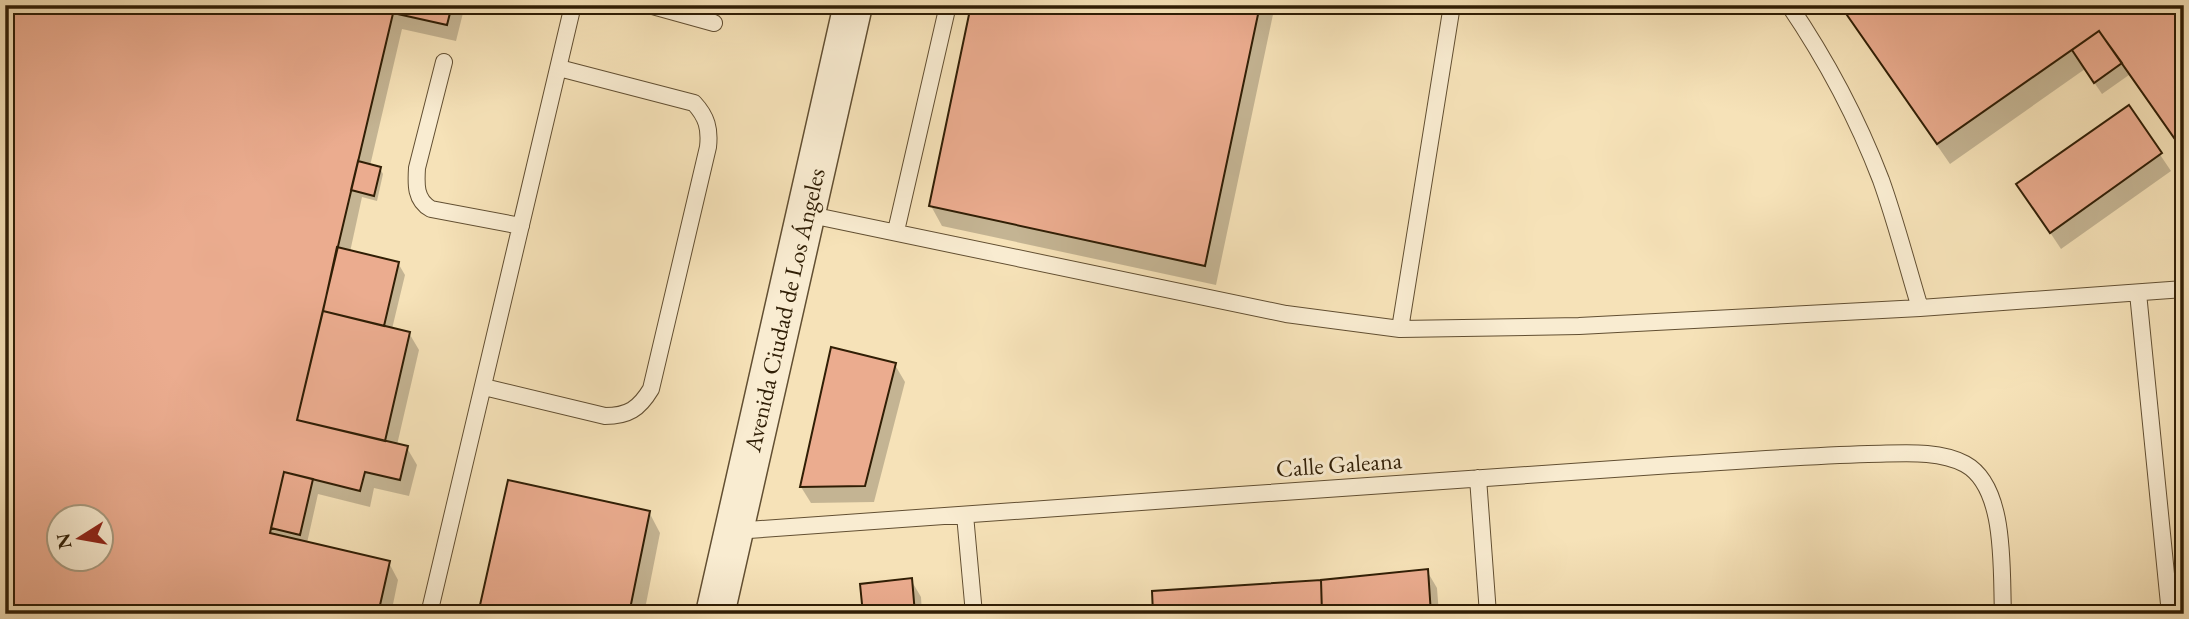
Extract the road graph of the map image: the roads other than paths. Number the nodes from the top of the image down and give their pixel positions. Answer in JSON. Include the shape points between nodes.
{"nodes":[{"id":1,"x":573,"y":5,"type":"edge"},
{"id":2,"x":649,"y":5,"type":"edge"},
{"id":3,"x":853,"y":5,"type":"edge"},
{"id":4,"x":948,"y":5,"type":"edge"},
{"id":5,"x":1452,"y":5,"type":"edge"},
{"id":6,"x":1788,"y":5,"type":"edge"},
{"id":7,"x":715,"y":23,"type":"dead end"},
{"id":8,"x":444,"y":62,"type":"dead end"},
{"id":9,"x":559,"y":68,"type":"junction"},
{"id":10,"x":806,"y":214,"type":"junction"},
{"id":11,"x":521,"y":226,"type":"junction"},
{"id":12,"x":896,"y":231,"type":"junction"},
{"id":13,"x":2184,"y":289,"type":"edge"},
{"id":14,"x":2138,"y":293,"type":"junction"},
{"id":15,"x":1920,"y":308,"type":"junction"},
{"id":16,"x":1399,"y":329,"type":"junction"},
{"id":17,"x":484,"y":387,"type":"junction"},
{"id":18,"x":1478,"y":478,"type":"junction"},
{"id":19,"x":965,"y":515,"type":"junction"},
{"id":20,"x":734,"y":531,"type":"junction"},
{"id":21,"x":429,"y":614,"type":"edge"},
{"id":22,"x":715,"y":614,"type":"edge"},
{"id":23,"x":974,"y":614,"type":"edge"},
{"id":24,"x":1488,"y":614,"type":"edge"},
{"id":25,"x":2003,"y":614,"type":"edge"},
{"id":26,"x":2171,"y":614,"type":"edge"}],
"edges":[{"from":1,"to":9,"type":"lane"},
{"from":2,"to":7,"type":"lane"},
{"from":3,"to":10,"type":"street","name":"Avenida Ciudad de Los Ángeles"},
{"from":4,"to":12,"type":"lane"},
{"from":5,"to":16,"type":"lane"},
{"from":6,"to":15,"type":"lane","via":[[1846,103],[1880,179]]},
{"from":8,"to":11,"type":"lane","via":[[417,168],[418,195],[432,209]]},
{"from":9,"to":11,"type":"lane"},
{"from":9,"to":17,"type":"lane","via":[[694,103],[706,121],[708,147],[651,389],[643,403],[619,416],[605,416]]},
{"from":10,"to":12,"type":"lane"},
{"from":10,"to":20,"type":"street","name":"Avenida Ciudad de Los Ángeles"},
{"from":11,"to":17,"type":"lane"},
{"from":12,"to":16,"type":"lane","via":[[1286,314]]},
{"from":13,"to":14,"type":"lane"},
{"from":14,"to":15,"type":"lane"},
{"from":14,"to":26,"type":"lane"},
{"from":15,"to":16,"type":"lane","via":[[1579,326]]},
{"from":17,"to":21,"type":"lane"},
{"from":18,"to":19,"type":"lane","name":"Calle Galeana"},
{"from":18,"to":24,"type":"lane"},
{"from":18,"to":25,"type":"lane","name":"Calle Galeana","via":[[1831,455],[1912,453],[1948,458],[1966,464],[1979,476],[1997,511]]},
{"from":19,"to":20,"type":"lane","name":"Calle Galeana"},
{"from":19,"to":23,"type":"lane"},
{"from":20,"to":22,"type":"street","name":"Avenida Ciudad de Los Ángeles"}]}
